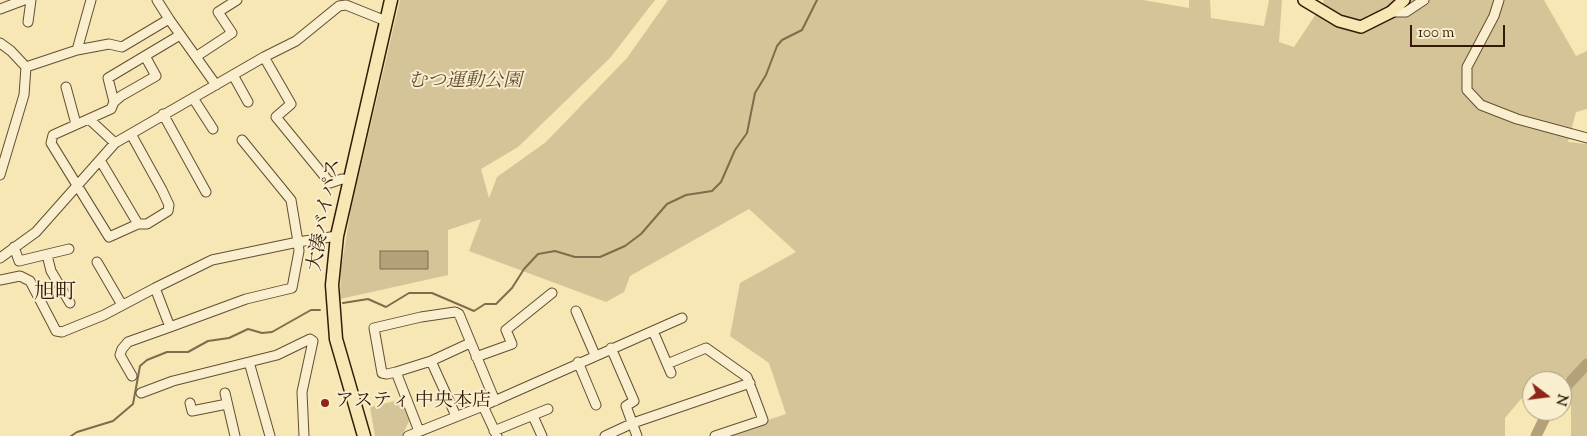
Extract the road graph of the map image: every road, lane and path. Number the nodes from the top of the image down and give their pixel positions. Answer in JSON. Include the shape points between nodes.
{"nodes":[{"id":1,"x":24,"y":0,"type":"edge"},
{"id":2,"x":31,"y":0,"type":"edge"},
{"id":3,"x":91,"y":0,"type":"edge"},
{"id":4,"x":157,"y":0,"type":"edge"},
{"id":5,"x":236,"y":0,"type":"edge"},
{"id":6,"x":391,"y":0,"type":"edge"},
{"id":7,"x":1304,"y":0,"type":"edge"},
{"id":8,"x":1404,"y":0,"type":"edge"},
{"id":9,"x":1424,"y":0,"type":"edge"},
{"id":10,"x":1498,"y":0,"type":"edge"},
{"id":11,"x":346,"y":2,"type":"edge"},
{"id":12,"x":0,"y":8,"type":"edge"},
{"id":13,"x":1391,"y":12,"type":"junction"},
{"id":14,"x":169,"y":19,"type":"junction"},
{"id":15,"x":386,"y":21,"type":"junction"},
{"id":16,"x":28,"y":22,"type":"dead end"},
{"id":17,"x":180,"y":35,"type":"junction"},
{"id":18,"x":0,"y":43,"type":"edge"},
{"id":19,"x":77,"y":50,"type":"junction"},
{"id":20,"x":145,"y":56,"type":"junction"},
{"id":21,"x":197,"y":56,"type":"junction"},
{"id":22,"x":264,"y":57,"type":"junction"},
{"id":23,"x":26,"y":67,"type":"junction"},
{"id":24,"x":233,"y":74,"type":"junction"},
{"id":25,"x":216,"y":85,"type":"junction"},
{"id":26,"x":66,"y":87,"type":"dead end"},
{"id":27,"x":194,"y":98,"type":"junction"},
{"id":28,"x":114,"y":102,"type":"junction"},
{"id":29,"x":248,"y":102,"type":"dead end"},
{"id":30,"x":163,"y":114,"type":"junction"},
{"id":31,"x":89,"y":119,"type":"junction"},
{"id":32,"x":76,"y":124,"type":"junction"},
{"id":33,"x":213,"y":129,"type":"dead end"},
{"id":34,"x":131,"y":134,"type":"junction"},
{"id":35,"x":1587,"y":138,"type":"edge"},
{"id":36,"x":242,"y":140,"type":"dead end"},
{"id":37,"x":115,"y":143,"type":"junction"},
{"id":38,"x":100,"y":160,"type":"junction"},
{"id":39,"x":0,"y":175,"type":"edge"},
{"id":40,"x":350,"y":180,"type":"junction"},
{"id":41,"x":76,"y":187,"type":"junction"},
{"id":42,"x":206,"y":192,"type":"dead end"},
{"id":43,"x":138,"y":224,"type":"junction"},
{"id":44,"x":337,"y":236,"type":"junction"},
{"id":45,"x":298,"y":242,"type":"junction"},
{"id":46,"x":14,"y":247,"type":"junction"},
{"id":47,"x":69,"y":249,"type":"dead end"},
{"id":48,"x":47,"y":255,"type":"junction"},
{"id":49,"x":0,"y":258,"type":"edge"},
{"id":50,"x":98,"y":262,"type":"dead end"},
{"id":51,"x":0,"y":280,"type":"edge"},
{"id":52,"x":155,"y":288,"type":"junction"},
{"id":53,"x":552,"y":293,"type":"dead end"},
{"id":54,"x":70,"y":304,"type":"dead end"},
{"id":55,"x":122,"y":305,"type":"junction"},
{"id":56,"x":576,"y":312,"type":"dead end"},
{"id":57,"x":682,"y":318,"type":"dead end"},
{"id":58,"x":170,"y":327,"type":"junction"},
{"id":59,"x":653,"y":331,"type":"junction"},
{"id":60,"x":470,"y":343,"type":"junction"},
{"id":61,"x":610,"y":348,"type":"junction"},
{"id":62,"x":595,"y":355,"type":"junction"},
{"id":63,"x":476,"y":357,"type":"junction"},
{"id":64,"x":430,"y":361,"type":"junction"},
{"id":65,"x":250,"y":362,"type":"junction"},
{"id":66,"x":578,"y":362,"type":"junction"},
{"id":67,"x":667,"y":364,"type":"junction"},
{"id":68,"x":396,"y":372,"type":"junction"},
{"id":69,"x":671,"y":373,"type":"dead end"},
{"id":70,"x":132,"y":376,"type":"dead end"},
{"id":71,"x":750,"y":383,"type":"junction"},
{"id":72,"x":141,"y":393,"type":"dead end"},
{"id":73,"x":224,"y":393,"type":"dead end"},
{"id":74,"x":495,"y":400,"type":"junction"},
{"id":75,"x":190,"y":403,"type":"dead end"},
{"id":76,"x":227,"y":404,"type":"junction"},
{"id":77,"x":596,"y":405,"type":"dead end"},
{"id":78,"x":482,"y":406,"type":"junction"},
{"id":79,"x":548,"y":409,"type":"dead end"},
{"id":80,"x":456,"y":416,"type":"junction"},
{"id":81,"x":533,"y":416,"type":"junction"},
{"id":82,"x":633,"y":423,"type":"junction"},
{"id":83,"x":419,"y":431,"type":"junction"},
{"id":84,"x":496,"y":434,"type":"edge"},
{"id":85,"x":235,"y":436,"type":"edge"},
{"id":86,"x":270,"y":436,"type":"edge"},
{"id":87,"x":304,"y":436,"type":"edge"},
{"id":88,"x":364,"y":436,"type":"edge"},
{"id":89,"x":408,"y":436,"type":"edge"},
{"id":90,"x":542,"y":436,"type":"edge"},
{"id":91,"x":605,"y":436,"type":"edge"},
{"id":92,"x":637,"y":436,"type":"edge"},
{"id":93,"x":715,"y":436,"type":"edge"}],
"edges":[{"from":1,"to":12,"type":"street"},
{"from":2,"to":16,"type":"street"},
{"from":3,"to":19,"type":"street"},
{"from":4,"to":14,"type":"street"},
{"from":5,"to":21,"type":"street","via":[[218,12],[232,33]]},
{"from":6,"to":15,"type":"highway","name":"大湊バイパス"},
{"from":7,"to":13,"type":"main road","via":[[1354,26],[1368,25]]},
{"from":8,"to":13,"type":"main road"},
{"from":9,"to":13,"type":"street","via":[[1406,12]]},
{"from":10,"to":35,"type":"street","via":[[1494,16],[1466,67],[1467,90],[1481,105]]},
{"from":11,"to":15,"type":"street"},
{"from":11,"to":22,"type":"street","via":[[296,41]]},
{"from":14,"to":17,"type":"street"},
{"from":14,"to":19,"type":"street","via":[[122,47],[109,44]]},
{"from":15,"to":40,"type":"highway","name":"大湊バイパス"},
{"from":17,"to":20,"type":"street"},
{"from":17,"to":21,"type":"street"},
{"from":18,"to":23,"type":"street"},
{"from":19,"to":23,"type":"street"},
{"from":20,"to":28,"type":"street","via":[[108,78]]},
{"from":20,"to":28,"type":"street","via":[[156,76]]},
{"from":21,"to":25,"type":"street"},
{"from":22,"to":24,"type":"street"},
{"from":22,"to":40,"type":"street","via":[[291,104],[276,117],[330,183]]},
{"from":23,"to":39,"type":"street","via":[[24,95]]},
{"from":24,"to":25,"type":"street"},
{"from":24,"to":29,"type":"street"},
{"from":25,"to":27,"type":"street"},
{"from":26,"to":32,"type":"street"},
{"from":27,"to":30,"type":"street"},
{"from":27,"to":33,"type":"street"},
{"from":28,"to":31,"type":"street","via":[[111,109]]},
{"from":30,"to":34,"type":"street"},
{"from":30,"to":42,"type":"street"},
{"from":31,"to":32,"type":"street"},
{"from":31,"to":37,"type":"street"},
{"from":32,"to":41,"type":"street","via":[[53,135],[51,143]]},
{"from":34,"to":37,"type":"street"},
{"from":34,"to":43,"type":"street","via":[[169,205],[168,211],[147,224]]},
{"from":36,"to":45,"type":"street","via":[[292,200]]},
{"from":37,"to":38,"type":"street"},
{"from":38,"to":41,"type":"street"},
{"from":38,"to":43,"type":"street"},
{"from":40,"to":44,"type":"highway","name":"大湊バイパス"},
{"from":41,"to":43,"type":"street","via":[[109,237]]},
{"from":41,"to":46,"type":"street","via":[[36,232]]},
{"from":44,"to":45,"type":"street"},
{"from":44,"to":88,"type":"highway","name":"大湊バイパス","via":[[332,285],[336,339]]},
{"from":45,"to":52,"type":"street","via":[[212,260]]},
{"from":45,"to":58,"type":"street","via":[[292,288],[246,299]]},
{"from":46,"to":48,"type":"street","via":[[19,261]]},
{"from":46,"to":49,"type":"street"},
{"from":47,"to":48,"type":"street"},
{"from":48,"to":54,"type":"street","via":[[51,271]]},
{"from":50,"to":55,"type":"street"},
{"from":51,"to":55,"type":"street","via":[[20,276],[30,281],[56,331],[70,329]]},
{"from":52,"to":55,"type":"street"},
{"from":52,"to":58,"type":"street"},
{"from":53,"to":63,"type":"street","via":[[506,330],[512,344]]},
{"from":56,"to":62,"type":"street"},
{"from":57,"to":59,"type":"street"},
{"from":58,"to":70,"type":"street","via":[[128,342],[122,349],[120,355]]},
{"from":59,"to":61,"type":"street"},
{"from":59,"to":67,"type":"street"},
{"from":60,"to":63,"type":"street"},
{"from":60,"to":64,"type":"street"},
{"from":60,"to":68,"type":"street","via":[[459,314],[455,312],[374,328],[382,373]]},
{"from":61,"to":62,"type":"street"},
{"from":61,"to":82,"type":"street","via":[[634,401],[626,406]]},
{"from":62,"to":66,"type":"street"},
{"from":63,"to":74,"type":"street"},
{"from":64,"to":68,"type":"street"},
{"from":64,"to":80,"type":"street"},
{"from":65,"to":72,"type":"street","via":[[173,381]]},
{"from":65,"to":86,"type":"street"},
{"from":65,"to":87,"type":"street","via":[[277,355],[310,338],[313,341],[302,392]]},
{"from":66,"to":74,"type":"street"},
{"from":66,"to":77,"type":"street"},
{"from":67,"to":69,"type":"street"},
{"from":67,"to":71,"type":"street","via":[[706,348]]},
{"from":68,"to":83,"type":"street"},
{"from":71,"to":82,"type":"street"},
{"from":71,"to":93,"type":"street","via":[[763,420]]},
{"from":73,"to":76,"type":"street"},
{"from":74,"to":78,"type":"street"},
{"from":75,"to":76,"type":"street","via":[[192,411]]},
{"from":76,"to":85,"type":"street"},
{"from":78,"to":80,"type":"street"},
{"from":78,"to":84,"type":"street"},
{"from":79,"to":81,"type":"street"},
{"from":80,"to":83,"type":"street"},
{"from":81,"to":84,"type":"street"},
{"from":81,"to":90,"type":"street"},
{"from":82,"to":91,"type":"street"},
{"from":82,"to":92,"type":"street"},
{"from":83,"to":89,"type":"street"}]}
